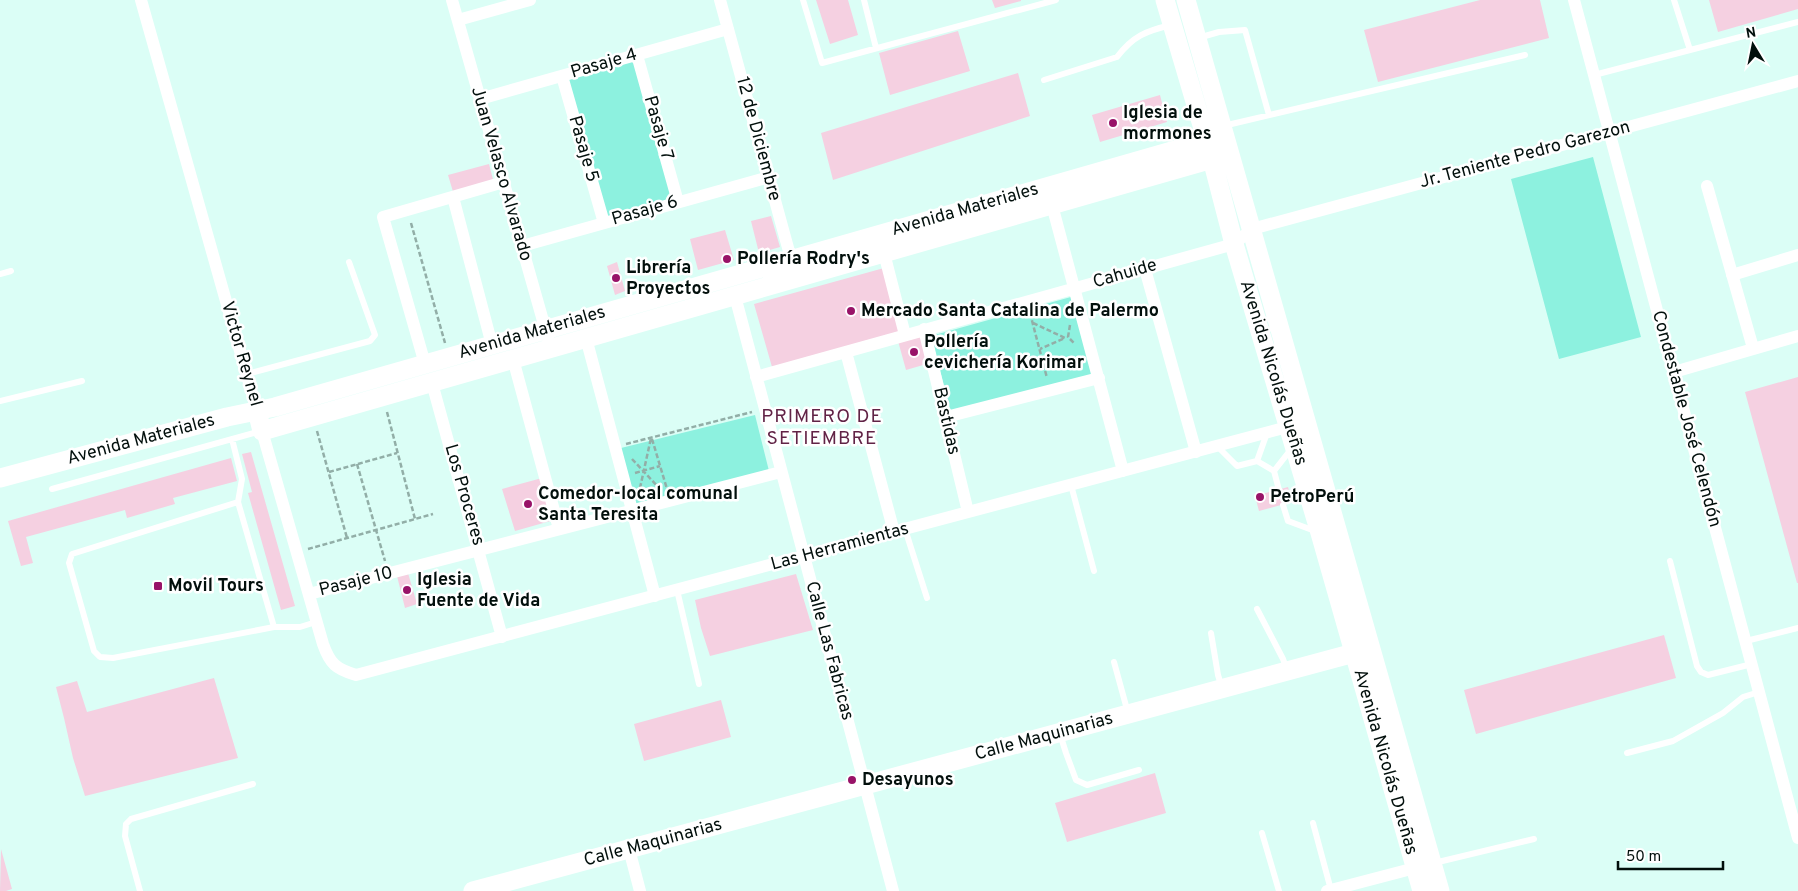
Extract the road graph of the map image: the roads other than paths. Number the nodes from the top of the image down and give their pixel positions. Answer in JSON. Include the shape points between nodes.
{"nodes":[{"id":1,"x":141,"y":0,"type":"edge"},
{"id":2,"x":452,"y":0,"type":"edge"},
{"id":3,"x":530,"y":0,"type":"edge"},
{"id":4,"x":720,"y":0,"type":"edge"},
{"id":5,"x":804,"y":0,"type":"edge"},
{"id":6,"x":864,"y":0,"type":"edge"},
{"id":7,"x":1056,"y":0,"type":"edge"},
{"id":8,"x":1165,"y":0,"type":"edge"},
{"id":9,"x":1186,"y":0,"type":"edge"},
{"id":10,"x":1574,"y":0,"type":"edge"},
{"id":11,"x":1674,"y":0,"type":"edge"},
{"id":12,"x":458,"y":20,"type":"junction"},
{"id":13,"x":1798,"y":22,"type":"edge"},
{"id":14,"x":1172,"y":24,"type":"junction"},
{"id":15,"x":728,"y":29,"type":"junction"},
{"id":16,"x":1197,"y":38,"type":"junction"},
{"id":17,"x":876,"y":48,"type":"junction"},
{"id":18,"x":1690,"y":50,"type":"junction"},
{"id":19,"x":637,"y":55,"type":"junction"},
{"id":20,"x":1525,"y":55,"type":"dead end"},
{"id":21,"x":1594,"y":75,"type":"junction"},
{"id":22,"x":562,"y":76,"type":"junction"},
{"id":23,"x":1044,"y":80,"type":"dead end"},
{"id":24,"x":1798,"y":81,"type":"edge"},
{"id":25,"x":480,"y":99,"type":"junction"},
{"id":26,"x":1269,"y":115,"type":"junction"},
{"id":27,"x":1222,"y":126,"type":"junction"},
{"id":28,"x":1609,"y":132,"type":"junction"},
{"id":29,"x":1206,"y":141,"type":"junction"},
{"id":30,"x":1212,"y":159,"type":"junction"},
{"id":31,"x":769,"y":177,"type":"junction"},
{"id":32,"x":504,"y":182,"type":"junction"},
{"id":33,"x":1707,"y":186,"type":"dead end"},
{"id":34,"x":452,"y":197,"type":"junction"},
{"id":35,"x":678,"y":202,"type":"junction"},
{"id":36,"x":1052,"y":205,"type":"junction"},
{"id":37,"x":604,"y":223,"type":"junction"},
{"id":38,"x":1252,"y":230,"type":"junction"},
{"id":39,"x":1234,"y":244,"type":"junction"},
{"id":40,"x":522,"y":246,"type":"junction"},
{"id":41,"x":884,"y":253,"type":"junction"},
{"id":42,"x":1798,"y":256,"type":"edge"},
{"id":43,"x":791,"y":259,"type":"junction"},
{"id":44,"x":349,"y":262,"type":"dead end"},
{"id":45,"x":1145,"y":268,"type":"junction"},
{"id":46,"x":11,"y":271,"type":"dead end"},
{"id":47,"x":0,"y":274,"type":"edge"},
{"id":48,"x":1732,"y":274,"type":"junction"},
{"id":49,"x":797,"y":278,"type":"junction"},
{"id":50,"x":1075,"y":288,"type":"junction"},
{"id":51,"x":734,"y":296,"type":"junction"},
{"id":52,"x":545,"y":329,"type":"junction"},
{"id":53,"x":924,"y":329,"type":"junction"},
{"id":54,"x":905,"y":335,"type":"junction"},
{"id":55,"x":1798,"y":336,"type":"edge"},
{"id":56,"x":586,"y":338,"type":"junction"},
{"id":57,"x":492,"y":344,"type":"junction"},
{"id":58,"x":1753,"y":348,"type":"junction"},
{"id":59,"x":551,"y":349,"type":"junction"},
{"id":60,"x":846,"y":352,"type":"junction"},
{"id":61,"x":513,"y":360,"type":"junction"},
{"id":62,"x":425,"y":364,"type":"junction"},
{"id":63,"x":1674,"y":372,"type":"junction"},
{"id":64,"x":247,"y":374,"type":"junction"},
{"id":65,"x":756,"y":377,"type":"junction"},
{"id":66,"x":1099,"y":378,"type":"junction"},
{"id":67,"x":82,"y":381,"type":"dead end"},
{"id":68,"x":432,"y":383,"type":"junction"},
{"id":69,"x":0,"y":401,"type":"edge"},
{"id":70,"x":257,"y":411,"type":"junction"},
{"id":71,"x":946,"y":417,"type":"junction"},
{"id":72,"x":1307,"y":422,"type":"junction"},
{"id":73,"x":1289,"y":427,"type":"junction"},
{"id":74,"x":262,"y":431,"type":"junction"},
{"id":75,"x":1267,"y":433,"type":"junction"},
{"id":76,"x":232,"y":439,"type":"junction"},
{"id":77,"x":1294,"y":445,"type":"junction"},
{"id":78,"x":1217,"y":446,"type":"junction"},
{"id":79,"x":1196,"y":452,"type":"junction"},
{"id":80,"x":1257,"y":461,"type":"junction"},
{"id":81,"x":1123,"y":471,"type":"junction"},
{"id":82,"x":1274,"y":471,"type":"junction"},
{"id":83,"x":781,"y":472,"type":"junction"},
{"id":84,"x":0,"y":478,"type":"edge"},
{"id":85,"x":1071,"y":485,"type":"junction"},
{"id":86,"x":52,"y":489,"type":"dead end"},
{"id":87,"x":1279,"y":490,"type":"dead end"},
{"id":88,"x":238,"y":502,"type":"junction"},
{"id":89,"x":1283,"y":505,"type":"dead end"},
{"id":90,"x":634,"y":510,"type":"junction"},
{"id":91,"x":968,"y":512,"type":"junction"},
{"id":92,"x":558,"y":529,"type":"junction"},
{"id":93,"x":899,"y":531,"type":"junction"},
{"id":94,"x":1328,"y":538,"type":"junction"},
{"id":95,"x":479,"y":550,"type":"junction"},
{"id":96,"x":804,"y":556,"type":"junction"},
{"id":97,"x":1670,"y":561,"type":"dead end"},
{"id":98,"x":1094,"y":571,"type":"dead end"},
{"id":99,"x":677,"y":590,"type":"junction"},
{"id":100,"x":308,"y":594,"type":"junction"},
{"id":101,"x":655,"y":596,"type":"junction"},
{"id":102,"x":927,"y":598,"type":"dead end"},
{"id":103,"x":1257,"y":609,"type":"dead end"},
{"id":104,"x":316,"y":622,"type":"junction"},
{"id":105,"x":274,"y":628,"type":"junction"},
{"id":106,"x":1798,"y":628,"type":"edge"},
{"id":107,"x":1211,"y":634,"type":"dead end"},
{"id":108,"x":502,"y":636,"type":"junction"},
{"id":109,"x":1746,"y":642,"type":"junction"},
{"id":110,"x":1354,"y":653,"type":"junction"},
{"id":111,"x":1114,"y":662,"type":"dead end"},
{"id":112,"x":1752,"y":664,"type":"junction"},
{"id":113,"x":374,"y":671,"type":"joint"},
{"id":114,"x":1287,"y":671,"type":"junction"},
{"id":115,"x":699,"y":684,"type":"dead end"},
{"id":116,"x":1222,"y":689,"type":"junction"},
{"id":117,"x":1759,"y":692,"type":"junction"},
{"id":118,"x":1128,"y":714,"type":"junction"},
{"id":119,"x":1060,"y":732,"type":"junction"},
{"id":120,"x":1627,"y":753,"type":"dead end"},
{"id":121,"x":1139,"y":770,"type":"dead end"},
{"id":122,"x":253,"y":784,"type":"dead end"},
{"id":123,"x":865,"y":785,"type":"junction"},
{"id":124,"x":1313,"y":823,"type":"dead end"},
{"id":125,"x":1262,"y":833,"type":"dead end"},
{"id":126,"x":1798,"y":838,"type":"edge"},
{"id":127,"x":1534,"y":839,"type":"dead end"},
{"id":128,"x":629,"y":850,"type":"junction"},
{"id":129,"x":1424,"y":866,"type":"junction"},
{"id":130,"x":1329,"y":890,"type":"edge"},
{"id":131,"x":140,"y":891,"type":"edge"},
{"id":132,"x":473,"y":891,"type":"edge"},
{"id":133,"x":640,"y":891,"type":"edge"},
{"id":134,"x":893,"y":891,"type":"edge"},
{"id":135,"x":1279,"y":891,"type":"edge"},
{"id":136,"x":1422,"y":891,"type":"edge"},
{"id":137,"x":1440,"y":891,"type":"edge"}],
"edges":[{"from":1,"to":64,"type":"street","name":"Victor Reynel"},
{"from":2,"to":12,"type":"street","name":"Juan Velasco Alvarado"},
{"from":3,"to":12,"type":"street"},
{"from":4,"to":15,"type":"street","name":"12 de Diciembre"},
{"from":5,"to":17,"type":"lane","via":[[822,63]]},
{"from":6,"to":17,"type":"lane"},
{"from":7,"to":17,"type":"lane"},
{"from":8,"to":14,"type":"street","name":"Avenida Nicolás Dueñas"},
{"from":9,"to":16,"type":"street","name":"Avenida Nicolás Dueñas"},
{"from":10,"to":21,"type":"street","name":"Condestable José Celendón"},
{"from":11,"to":18,"type":"lane"},
{"from":12,"to":25,"type":"street","name":"Juan Velasco Alvarado"},
{"from":13,"to":18,"type":"lane"},
{"from":14,"to":23,"type":"lane","via":[[1143,33],[1117,57]]},
{"from":14,"to":29,"type":"street","name":"Avenida Nicolás Dueñas"},
{"from":15,"to":19,"type":"street","name":"Pasaje 4"},
{"from":15,"to":31,"type":"street","name":"12 de Diciembre"},
{"from":16,"to":26,"type":"lane","via":[[1245,30]]},
{"from":16,"to":27,"type":"street","name":"Avenida Nicolás Dueñas"},
{"from":18,"to":21,"type":"lane"},
{"from":19,"to":22,"type":"street","name":"Pasaje 4"},
{"from":19,"to":35,"type":"street","name":"Pasaje 7"},
{"from":20,"to":26,"type":"lane"},
{"from":21,"to":28,"type":"street","name":"Condestable José Celendón"},
{"from":22,"to":25,"type":"street","name":"Pasaje 4"},
{"from":22,"to":37,"type":"street","name":"Pasaje 5"},
{"from":24,"to":28,"type":"street","name":"Jr. Teniente Pedro Garezon"},
{"from":25,"to":32,"type":"street","name":"Juan Velasco Alvarado"},
{"from":26,"to":27,"type":"lane"},
{"from":27,"to":38,"type":"street","name":"Avenida Nicolás Dueñas"},
{"from":28,"to":38,"type":"street","name":"Jr. Teniente Pedro Garezon"},
{"from":28,"to":63,"type":"street","name":"Condestable José Celendón"},
{"from":29,"to":30,"type":"street","name":"Avenida Nicolás Dueñas"},
{"from":29,"to":43,"type":"street","name":"Avenida Materiales"},
{"from":30,"to":36,"type":"street","name":"Avenida Materiales"},
{"from":30,"to":39,"type":"street","name":"Avenida Nicolás Dueñas"},
{"from":31,"to":35,"type":"street","name":"Pasaje 6"},
{"from":31,"to":43,"type":"street","name":"12 de Diciembre"},
{"from":32,"to":34,"type":"street"},
{"from":32,"to":40,"type":"street","name":"Juan Velasco Alvarado"},
{"from":33,"to":48,"type":"street"},
{"from":34,"to":57,"type":"street"},
{"from":34,"to":62,"type":"street","via":[[383,217]]},
{"from":35,"to":37,"type":"street","name":"Pasaje 6"},
{"from":36,"to":41,"type":"street","name":"Avenida Materiales"},
{"from":36,"to":50,"type":"street"},
{"from":37,"to":40,"type":"street","name":"Pasaje 6"},
{"from":38,"to":39,"type":"street"},
{"from":38,"to":72,"type":"street","name":"Avenida Nicolás Dueñas"},
{"from":39,"to":45,"type":"street","name":"Cahuide"},
{"from":39,"to":73,"type":"street","name":"Avenida Nicolás Dueñas"},
{"from":40,"to":52,"type":"street","name":"Juan Velasco Alvarado"},
{"from":41,"to":49,"type":"street","name":"Avenida Materiales"},
{"from":41,"to":54,"type":"street"},
{"from":42,"to":48,"type":"street"},
{"from":43,"to":49,"type":"street","name":"12 de Diciembre"},
{"from":43,"to":52,"type":"street","name":"Avenida Materiales"},
{"from":44,"to":64,"type":"lane","via":[[375,335],[373,338]]},
{"from":45,"to":50,"type":"street","name":"Cahuide"},
{"from":45,"to":79,"type":"street"},
{"from":46,"to":47,"type":"lane"},
{"from":48,"to":58,"type":"street"},
{"from":49,"to":51,"type":"street","name":"Avenida Materiales"},
{"from":50,"to":53,"type":"street","name":"Cahuide"},
{"from":50,"to":66,"type":"street"},
{"from":51,"to":56,"type":"street","name":"Avenida Materiales"},
{"from":51,"to":65,"type":"street","name":"Calle Las Fabricas"},
{"from":52,"to":57,"type":"street","name":"Avenida Materiales"},
{"from":52,"to":59,"type":"street","name":"Juan Velasco Alvarado"},
{"from":53,"to":54,"type":"street","name":"Cahuide"},
{"from":53,"to":71,"type":"street","name":"Bastidas"},
{"from":54,"to":60,"type":"street","name":"Cahuide"},
{"from":55,"to":58,"type":"street"},
{"from":56,"to":59,"type":"street","name":"Avenida Materiales"},
{"from":56,"to":90,"type":"street"},
{"from":57,"to":62,"type":"street","name":"Avenida Materiales"},
{"from":58,"to":63,"type":"street"},
{"from":59,"to":61,"type":"street","name":"Avenida Materiales"},
{"from":60,"to":65,"type":"street","name":"Cahuide"},
{"from":60,"to":93,"type":"street"},
{"from":61,"to":68,"type":"street","name":"Avenida Materiales"},
{"from":61,"to":92,"type":"street"},
{"from":62,"to":70,"type":"street","name":"Avenida Materiales"},
{"from":63,"to":109,"type":"street","name":"Condestable José Celendón"},
{"from":64,"to":70,"type":"street","name":"Victor Reynel"},
{"from":65,"to":83,"type":"street","name":"Calle Las Fabricas"},
{"from":66,"to":71,"type":"street"},
{"from":66,"to":81,"type":"street"},
{"from":67,"to":69,"type":"lane"},
{"from":68,"to":74,"type":"street","name":"Avenida Materiales"},
{"from":68,"to":95,"type":"street","name":"Los Proceres"},
{"from":70,"to":74,"type":"street","name":"Victor Reynel"},
{"from":70,"to":84,"type":"street","name":"Avenida Materiales"},
{"from":71,"to":91,"type":"street","name":"Bastidas"},
{"from":72,"to":73,"type":"street","name":"Las Herramientas"},
{"from":72,"to":94,"type":"street","name":"Avenida Nicolás Dueñas"},
{"from":73,"to":75,"type":"street","name":"Las Herramientas"},
{"from":73,"to":77,"type":"street","name":"Avenida Nicolás Dueñas"},
{"from":74,"to":76,"type":"lane"},
{"from":74,"to":100,"type":"street","name":"Victor Reynel"},
{"from":75,"to":78,"type":"street","name":"Las Herramientas"},
{"from":75,"to":80,"type":"lane"},
{"from":76,"to":86,"type":"lane"},
{"from":76,"to":88,"type":"lane","via":[[242,479]]},
{"from":77,"to":82,"type":"lane"},
{"from":77,"to":94,"type":"street","name":"Avenida Nicolás Dueñas"},
{"from":78,"to":79,"type":"street","name":"Las Herramientas"},
{"from":78,"to":80,"type":"lane","via":[[1237,466]]},
{"from":79,"to":81,"type":"street","name":"Las Herramientas"},
{"from":80,"to":82,"type":"lane"},
{"from":81,"to":85,"type":"street","name":"Las Herramientas"},
{"from":82,"to":87,"type":"lane"},
{"from":83,"to":90,"type":"street","name":"Pasaje 10"},
{"from":83,"to":96,"type":"street","name":"Calle Las Fabricas"},
{"from":85,"to":91,"type":"street","name":"Las Herramientas"},
{"from":85,"to":98,"type":"lane"},
{"from":88,"to":105,"type":"lane"},
{"from":88,"to":105,"type":"lane","via":[[72,554],[69,563],[94,651],[100,657],[113,658]]},
{"from":89,"to":94,"type":"lane","via":[[1288,521]]},
{"from":90,"to":92,"type":"street","name":"Pasaje 10"},
{"from":90,"to":101,"type":"street"},
{"from":91,"to":93,"type":"street","name":"Las Herramientas"},
{"from":92,"to":95,"type":"street","name":"Pasaje 10"},
{"from":93,"to":96,"type":"street","name":"Las Herramientas"},
{"from":93,"to":102,"type":"lane"},
{"from":94,"to":110,"type":"street","name":"Avenida Nicolás Dueñas"},
{"from":94,"to":129,"type":"street","name":"Avenida Nicolás Dueñas"},
{"from":95,"to":100,"type":"street","name":"Pasaje 10"},
{"from":95,"to":108,"type":"street","name":"Los Proceres"},
{"from":96,"to":99,"type":"street","name":"Las Herramientas"},
{"from":96,"to":123,"type":"street","name":"Calle Las Fabricas"},
{"from":97,"to":112,"type":"lane","via":[[1701,672],[1708,675]]},
{"from":99,"to":101,"type":"street","name":"Las Herramientas"},
{"from":99,"to":115,"type":"lane"},
{"from":100,"to":104,"type":"street","name":"Victor Reynel"},
{"from":101,"to":108,"type":"street","name":"Las Herramientas"},
{"from":103,"to":114,"type":"lane"},
{"from":104,"to":105,"type":"lane"},
{"from":104,"to":113,"type":"street","name":"Victor Reynel","via":[[329,660],[341,671],[356,675]]},
{"from":106,"to":109,"type":"lane"},
{"from":107,"to":116,"type":"lane"},
{"from":108,"to":113,"type":"street","name":"Las Herramientas"},
{"from":109,"to":112,"type":"street","name":"Condestable José Celendón"},
{"from":110,"to":114,"type":"street","name":"Calle Maquinarias"},
{"from":110,"to":129,"type":"street","name":"Avenida Nicolás Dueñas"},
{"from":111,"to":118,"type":"lane"},
{"from":112,"to":117,"type":"street","name":"Condestable José Celendón"},
{"from":114,"to":116,"type":"street","name":"Calle Maquinarias"},
{"from":116,"to":118,"type":"street","name":"Calle Maquinarias"},
{"from":117,"to":120,"type":"lane","via":[[1743,696],[1723,713],[1673,741]]},
{"from":117,"to":126,"type":"street","name":"Condestable José Celendón"},
{"from":118,"to":119,"type":"street","name":"Calle Maquinarias"},
{"from":119,"to":121,"type":"lane","via":[[1076,780],[1087,785]]},
{"from":119,"to":123,"type":"street","name":"Calle Maquinarias"},
{"from":122,"to":131,"type":"lane","via":[[136,817],[126,824],[125,836]]},
{"from":123,"to":128,"type":"street","name":"Calle Maquinarias"},
{"from":123,"to":134,"type":"street","name":"Calle Las Fabricas"},
{"from":124,"to":130,"type":"lane"},
{"from":125,"to":135,"type":"lane"},
{"from":127,"to":129,"type":"lane"},
{"from":128,"to":132,"type":"street","name":"Calle Maquinarias"},
{"from":128,"to":133,"type":"street"},
{"from":129,"to":130,"type":"street"},
{"from":129,"to":136,"type":"street","name":"Avenida Nicolás Dueñas"},
{"from":129,"to":137,"type":"street","name":"Avenida Nicolás Dueñas"}]}
